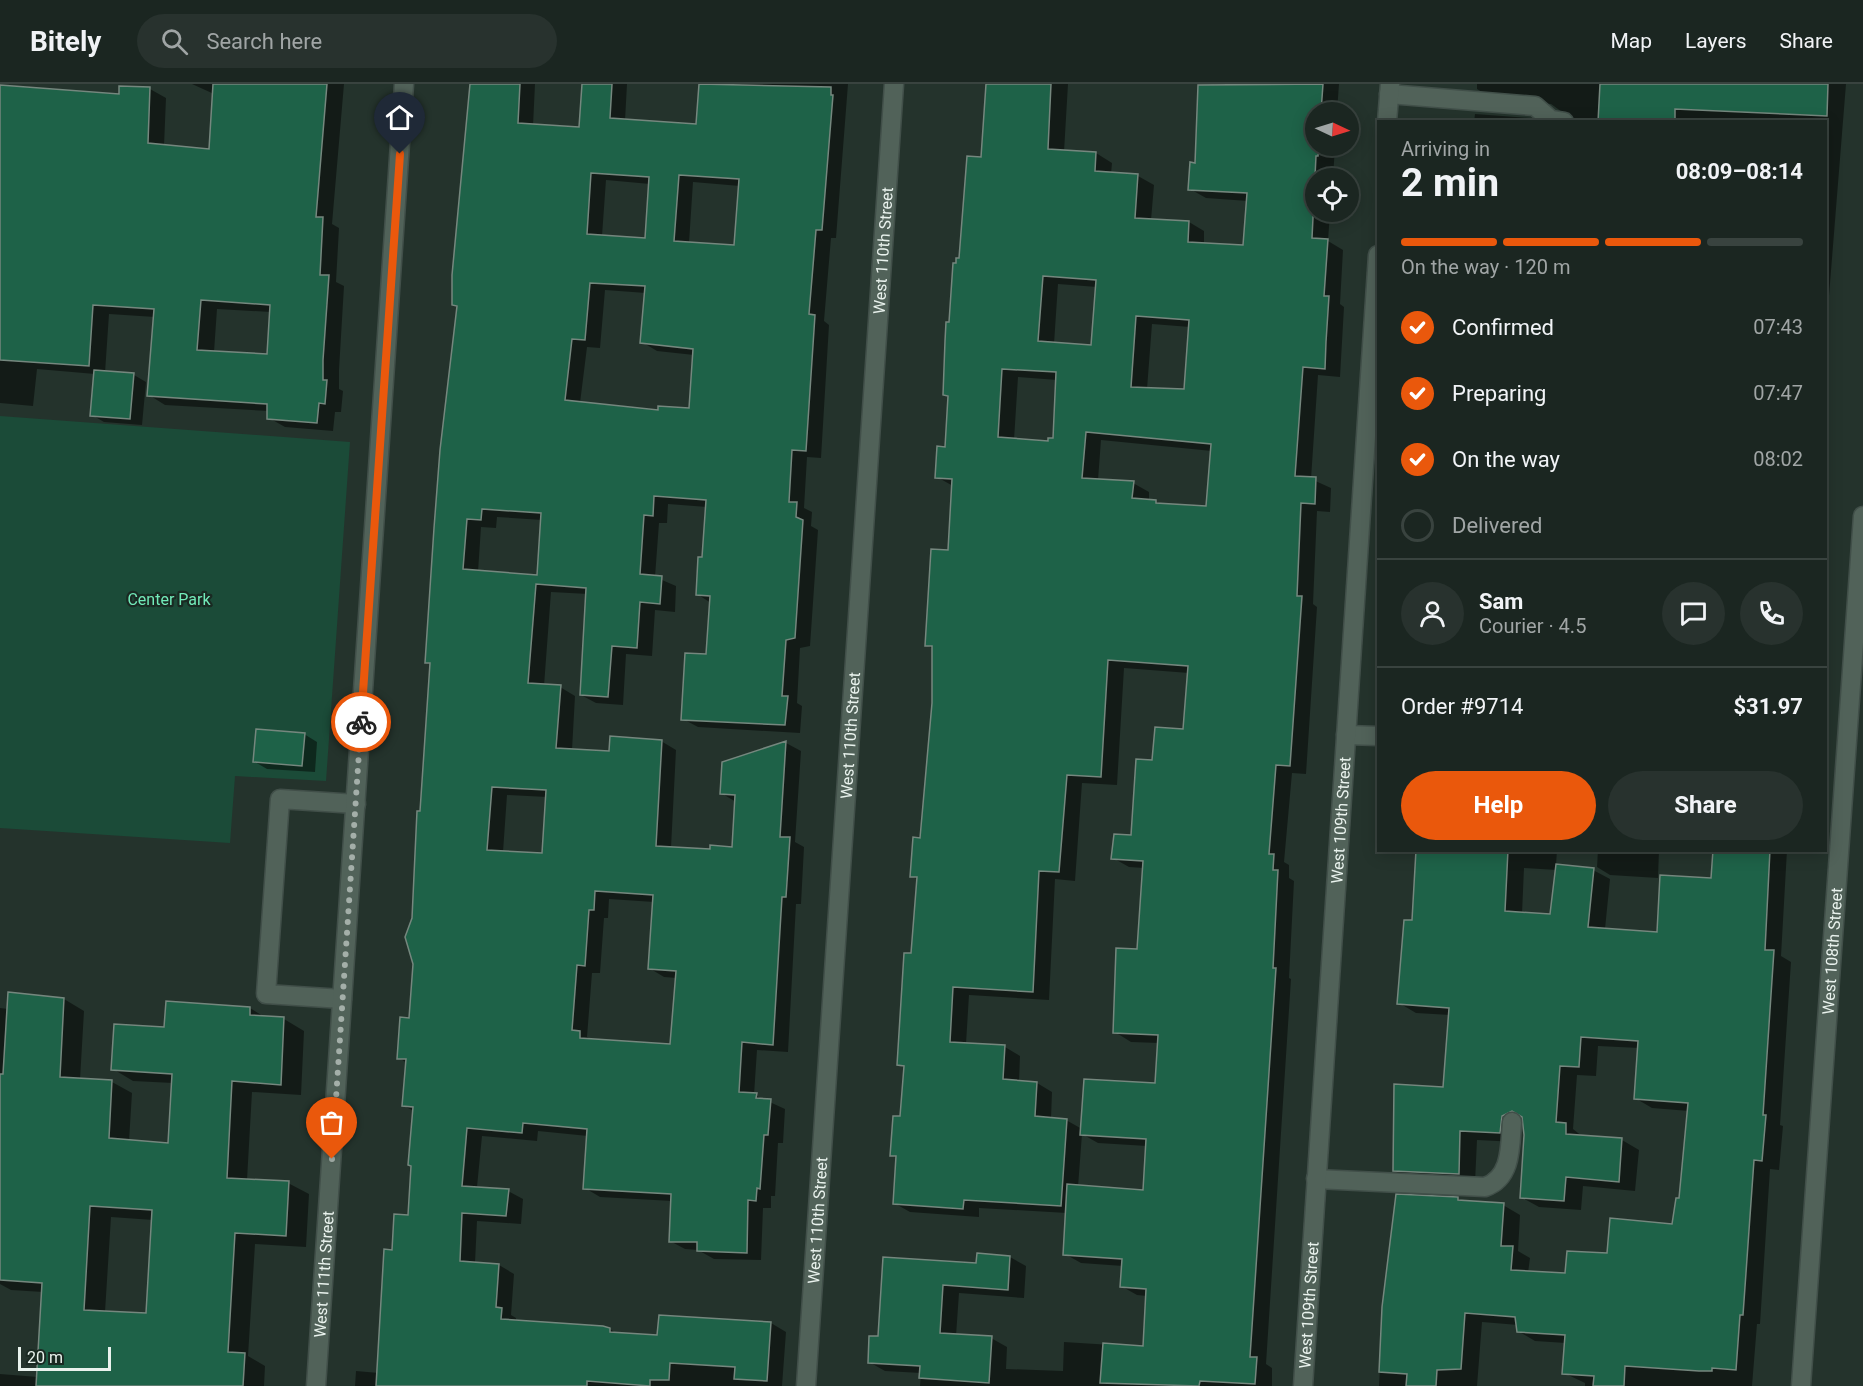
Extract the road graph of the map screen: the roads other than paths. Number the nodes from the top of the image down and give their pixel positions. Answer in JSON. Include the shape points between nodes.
{"nodes":[{"id":1,"x":404,"y":84,"type":"edge"},
{"id":2,"x":894,"y":84,"type":"edge"},
{"id":3,"x":1390,"y":89,"type":"edge"},
{"id":4,"x":1387,"y":120,"type":"edge"},
{"id":5,"x":1551,"y":120,"type":"edge"},
{"id":6,"x":1377,"y":270,"type":"edge"},
{"id":7,"x":1863,"y":516,"type":"edge"},
{"id":8,"x":1347,"y":735,"type":"junction"},
{"id":9,"x":1377,"y":736,"type":"edge"},
{"id":10,"x":356,"y":804,"type":"junction"},
{"id":11,"x":342,"y":999,"type":"junction"},
{"id":12,"x":1512,"y":1122,"type":"dead end"},
{"id":13,"x":1317,"y":1179,"type":"junction"},
{"id":14,"x":316,"y":1386,"type":"edge"},
{"id":15,"x":806,"y":1386,"type":"edge"},
{"id":16,"x":1303,"y":1386,"type":"edge"},
{"id":17,"x":1801,"y":1386,"type":"edge"}],
"edges":[{"from":1,"to":10,"type":"street","name":"West 111th Street"},
{"from":2,"to":15,"type":"street","name":"West 110th Street"},
{"from":3,"to":4,"type":"street"},
{"from":3,"to":5,"type":"street","via":[[1535,106]]},
{"from":6,"to":8,"type":"street","name":"West 109th Street"},
{"from":7,"to":17,"type":"street","name":"West 108th Street"},
{"from":8,"to":9,"type":"street"},
{"from":8,"to":13,"type":"street","name":"West 109th Street"},
{"from":10,"to":11,"type":"street","name":"West 111th Street"},
{"from":10,"to":11,"type":"street","via":[[280,799],[267,971],[266,994]]},
{"from":11,"to":14,"type":"street","name":"West 111th Street"},
{"from":12,"to":13,"type":"street","via":[[1505,1170],[1485,1187]]},
{"from":13,"to":16,"type":"street","name":"West 109th Street"}]}
